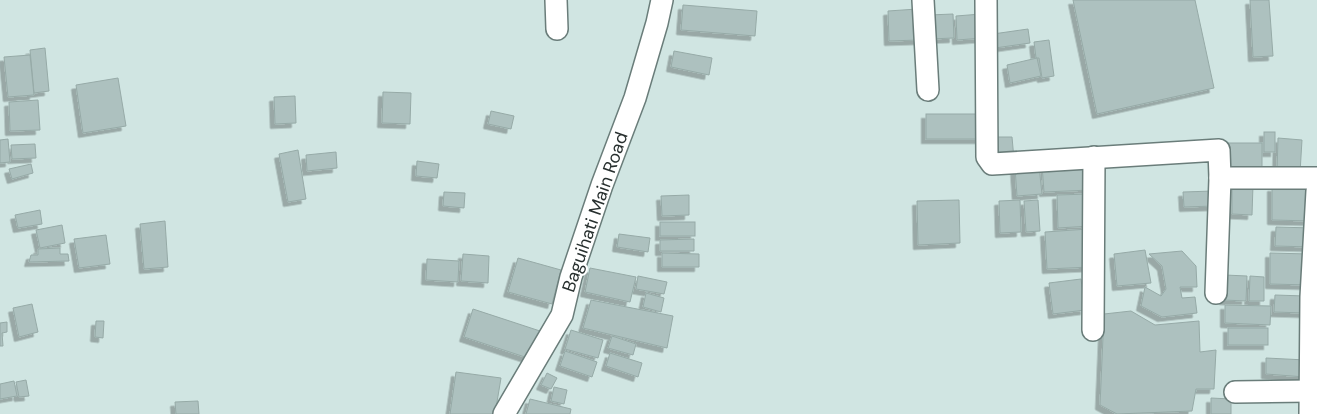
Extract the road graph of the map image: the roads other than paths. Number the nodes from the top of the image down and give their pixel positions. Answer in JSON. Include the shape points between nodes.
{"nodes":[{"id":1,"x":556,"y":0,"type":"edge"},
{"id":2,"x":662,"y":0,"type":"edge"},
{"id":3,"x":923,"y":0,"type":"edge"},
{"id":4,"x":986,"y":0,"type":"edge"},
{"id":5,"x":557,"y":29,"type":"dead end"},
{"id":6,"x":928,"y":90,"type":"dead end"},
{"id":7,"x":1094,"y":157,"type":"junction"},
{"id":8,"x":1220,"y":178,"type":"junction"},
{"id":9,"x":1317,"y":178,"type":"edge"},
{"id":10,"x":1317,"y":191,"type":"edge"},
{"id":11,"x":1216,"y":293,"type":"dead end"},
{"id":12,"x":1093,"y":330,"type":"dead end"},
{"id":13,"x":1310,"y":391,"type":"junction"},
{"id":14,"x":1235,"y":392,"type":"dead end"},
{"id":15,"x":504,"y":414,"type":"edge"},
{"id":16,"x":1310,"y":414,"type":"edge"}],
"edges":[{"from":1,"to":5,"type":"street"},
{"from":2,"to":15,"type":"street","name":"Baguihati Main Road","via":[[635,98],[571,277],[562,315]]},
{"from":3,"to":6,"type":"street"},
{"from":4,"to":7,"type":"street","via":[[987,157],[992,164]]},
{"from":7,"to":8,"type":"street","via":[[1218,150]]},
{"from":7,"to":12,"type":"street"},
{"from":8,"to":9,"type":"street"},
{"from":8,"to":11,"type":"street"},
{"from":10,"to":13,"type":"street"},
{"from":13,"to":14,"type":"street"},
{"from":13,"to":16,"type":"street"}]}
